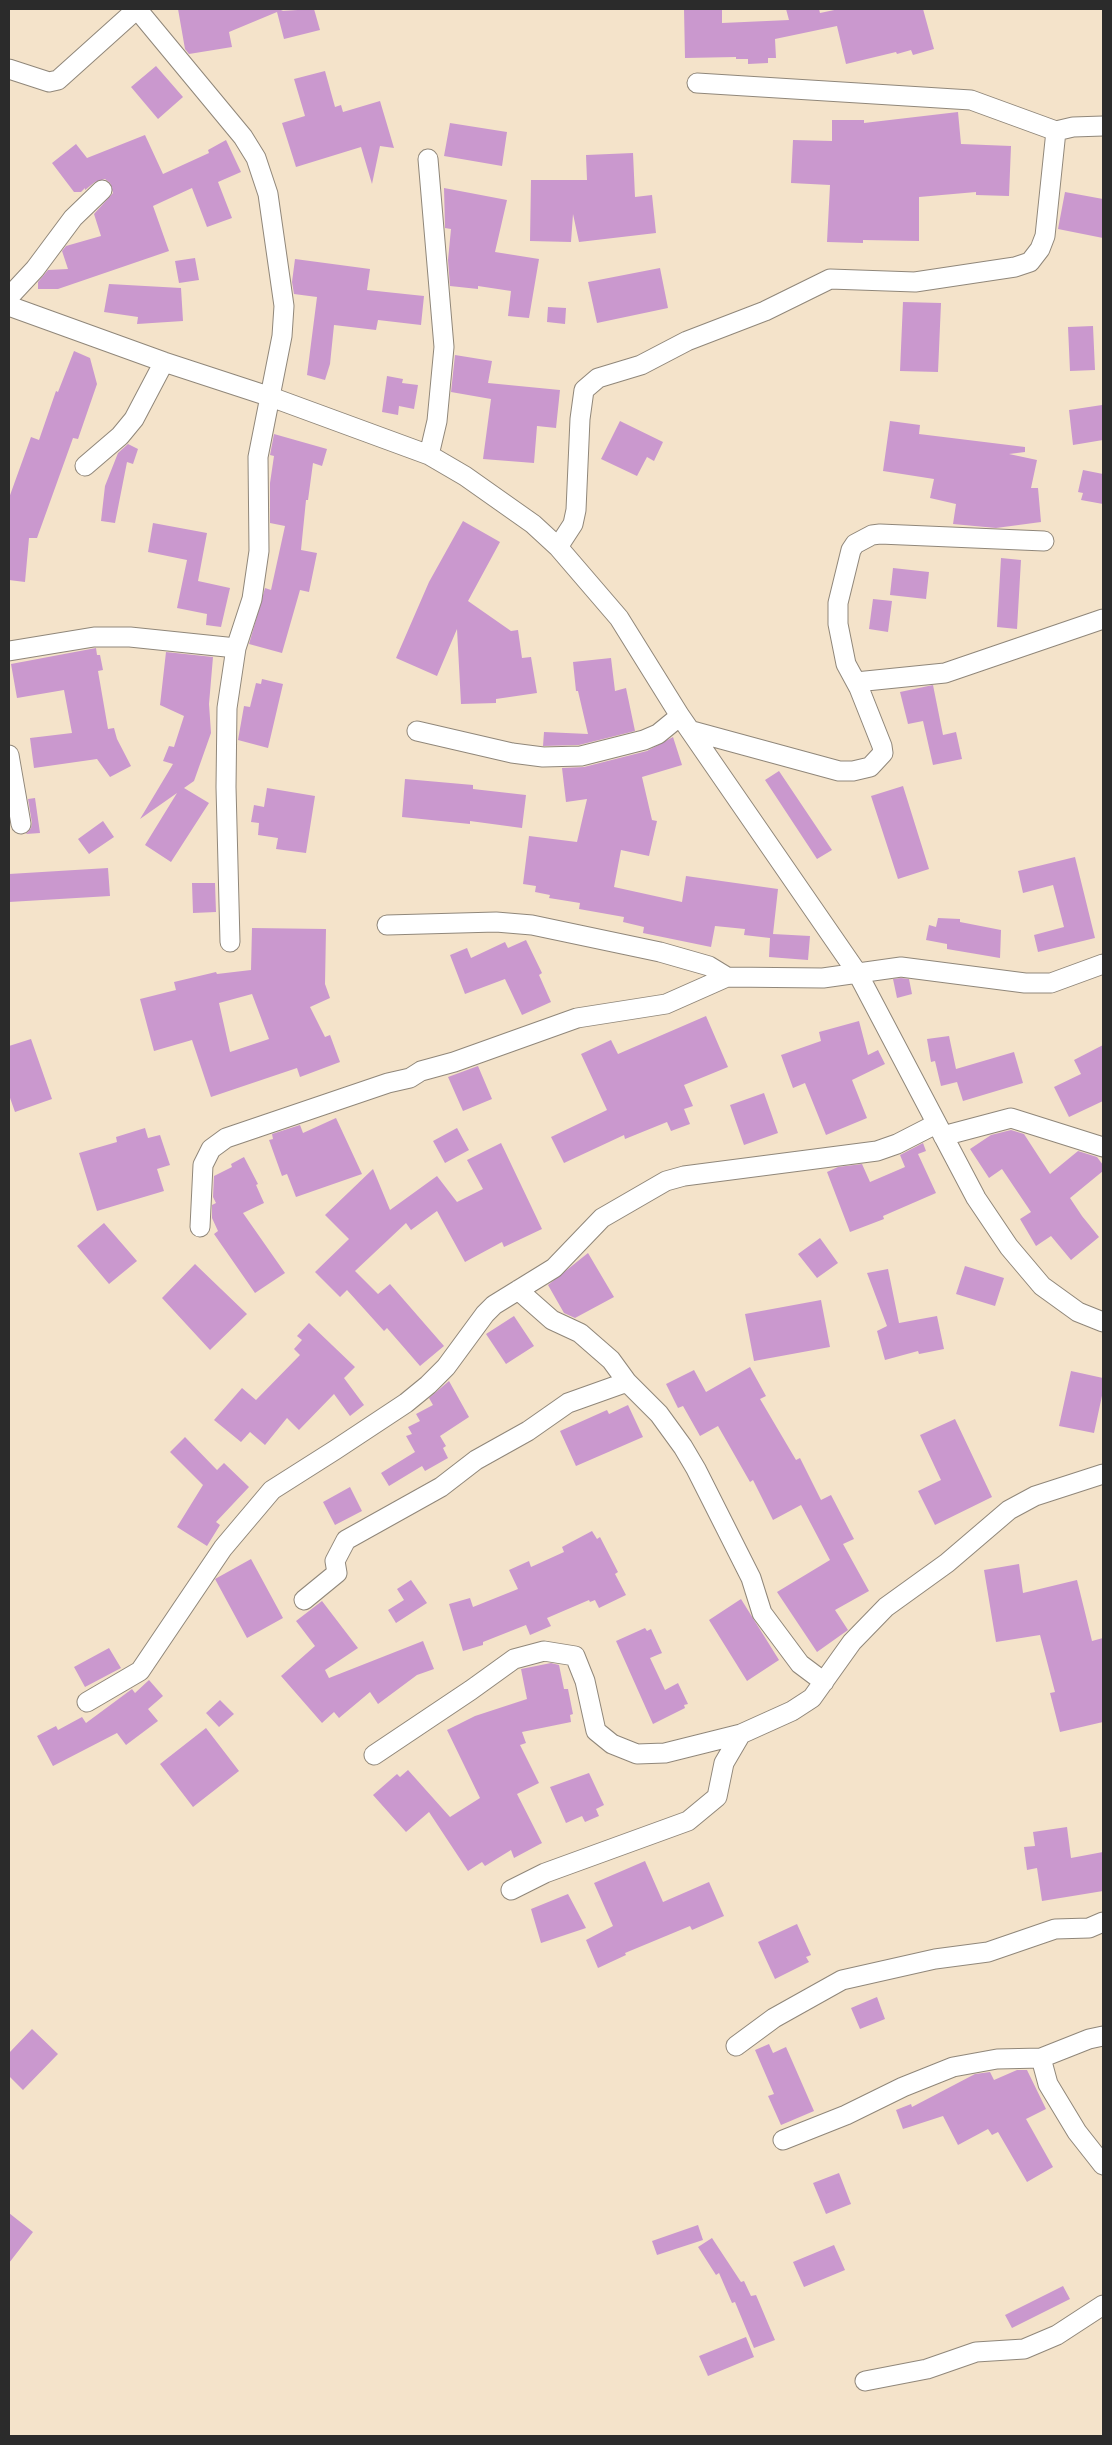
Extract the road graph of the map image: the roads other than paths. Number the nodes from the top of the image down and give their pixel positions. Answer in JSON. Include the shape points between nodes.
{"nodes":[{"id":1,"x":137,"y":9,"type":"edge"},
{"id":2,"x":9,"y":70,"type":"edge"},
{"id":3,"x":697,"y":83,"type":"dead end"},
{"id":4,"x":1103,"y":126,"type":"edge"},
{"id":5,"x":1056,"y":131,"type":"junction"},
{"id":6,"x":428,"y":159,"type":"dead end"},
{"id":7,"x":102,"y":190,"type":"dead end"},
{"id":8,"x":9,"y":297,"type":"edge"},
{"id":9,"x":9,"y":306,"type":"edge"},
{"id":10,"x":164,"y":362,"type":"junction"},
{"id":11,"x":271,"y":397,"type":"junction"},
{"id":12,"x":430,"y":455,"type":"junction"},
{"id":13,"x":85,"y":466,"type":"dead end"},
{"id":14,"x":1044,"y":541,"type":"dead end"},
{"id":15,"x":558,"y":547,"type":"junction"},
{"id":16,"x":1103,"y":618,"type":"edge"},
{"id":17,"x":236,"y":648,"type":"junction"},
{"id":18,"x":9,"y":651,"type":"edge"},
{"id":19,"x":856,"y":682,"type":"junction"},
{"id":20,"x":680,"y":716,"type":"junction"},
{"id":21,"x":417,"y":731,"type":"dead end"},
{"id":22,"x":692,"y":731,"type":"junction"},
{"id":23,"x":9,"y":755,"type":"edge"},
{"id":24,"x":21,"y":824,"type":"dead end"},
{"id":25,"x":386,"y":925,"type":"dead end"},
{"id":26,"x":230,"y":942,"type":"dead end"},
{"id":27,"x":1103,"y":964,"type":"edge"},
{"id":28,"x":858,"y":974,"type":"junction"},
{"id":29,"x":727,"y":977,"type":"junction"},
{"id":30,"x":940,"y":1130,"type":"junction"},
{"id":31,"x":1103,"y":1147,"type":"edge"},
{"id":32,"x":200,"y":1227,"type":"dead end"},
{"id":33,"x":518,"y":1290,"type":"junction"},
{"id":34,"x":1103,"y":1322,"type":"edge"},
{"id":35,"x":627,"y":1382,"type":"junction"},
{"id":36,"x":1103,"y":1474,"type":"edge"},
{"id":37,"x":304,"y":1600,"type":"dead end"},
{"id":38,"x":824,"y":1682,"type":"junction"},
{"id":39,"x":87,"y":1702,"type":"dead end"},
{"id":40,"x":741,"y":1734,"type":"junction"},
{"id":41,"x":374,"y":1755,"type":"dead end"},
{"id":42,"x":511,"y":1890,"type":"dead end"},
{"id":43,"x":1103,"y":1922,"type":"edge"},
{"id":44,"x":1103,"y":2036,"type":"edge"},
{"id":45,"x":736,"y":2046,"type":"dead end"},
{"id":46,"x":1041,"y":2058,"type":"junction"},
{"id":47,"x":783,"y":2140,"type":"dead end"},
{"id":48,"x":1103,"y":2166,"type":"edge"},
{"id":49,"x":1103,"y":2305,"type":"edge"},
{"id":50,"x":865,"y":2381,"type":"dead end"}],
"edges":[{"from":1,"to":2,"type":"street","via":[[58,80],[49,82]]},
{"from":1,"to":11,"type":"street","via":[[243,137],[256,158],[268,194],[284,306]]},
{"from":3,"to":5,"type":"street","via":[[971,100]]},
{"from":4,"to":5,"type":"street"},
{"from":5,"to":15,"type":"street","via":[[1045,236],[1040,250],[1030,262],[915,282],[830,279],[765,311],[687,341],[641,365],[598,378],[584,390],[576,510],[573,524]]},
{"from":6,"to":12,"type":"street","via":[[444,346],[437,421]]},
{"from":7,"to":8,"type":"street","via":[[73,218],[35,269]]},
{"from":9,"to":10,"type":"street"},
{"from":10,"to":11,"type":"street"},
{"from":10,"to":13,"type":"street","via":[[134,420]]},
{"from":11,"to":12,"type":"street"},
{"from":11,"to":17,"type":"street","via":[[258,457],[259,551],[252,599]]},
{"from":12,"to":15,"type":"street","via":[[533,524]]},
{"from":14,"to":19,"type":"street","via":[[880,534],[855,544],[850,550],[838,603],[838,618],[846,664]]},
{"from":15,"to":20,"type":"street","via":[[619,618]]},
{"from":16,"to":19,"type":"street","via":[[945,673]]},
{"from":17,"to":18,"type":"street","via":[[130,637],[94,637]]},
{"from":17,"to":26,"type":"street","via":[[228,708],[226,787]]},
{"from":19,"to":22,"type":"street","via":[[882,746],[883,753],[870,767],[839,771]]},
{"from":20,"to":21,"type":"street","via":[[658,734],[644,740],[581,756],[512,754]]},
{"from":20,"to":22,"type":"street"},
{"from":22,"to":28,"type":"street"},
{"from":23,"to":24,"type":"street"},
{"from":25,"to":29,"type":"street","via":[[496,922],[532,925],[660,952],[709,966]]},
{"from":27,"to":28,"type":"street","via":[[1051,983],[1025,983],[901,968]]},
{"from":28,"to":29,"type":"street","via":[[823,978]]},
{"from":28,"to":30,"type":"street"},
{"from":29,"to":32,"type":"street","via":[[666,1004],[577,1018],[421,1071],[410,1078],[226,1138],[210,1149],[203,1165]]},
{"from":30,"to":31,"type":"street","via":[[1011,1118]]},
{"from":30,"to":33,"type":"street","via":[[877,1151],[702,1173],[666,1181],[602,1218],[554,1268]]},
{"from":30,"to":34,"type":"street","via":[[976,1198],[1009,1247],[1042,1286],[1078,1312]]},
{"from":33,"to":35,"type":"street","via":[[552,1320],[580,1334],[612,1360]]},
{"from":33,"to":39,"type":"street","via":[[484,1314],[446,1367],[406,1403],[272,1490],[223,1548],[140,1671]]},
{"from":35,"to":37,"type":"street","via":[[568,1403],[528,1431],[476,1460],[441,1487],[346,1540],[335,1561],[337,1573]]},
{"from":35,"to":38,"type":"street","via":[[658,1414],[683,1447],[751,1578],[762,1613],[800,1664]]},
{"from":36,"to":38,"type":"street","via":[[1035,1496],[1009,1510],[947,1563],[886,1607],[852,1642]]},
{"from":38,"to":40,"type":"street","via":[[812,1698],[792,1711]]},
{"from":40,"to":41,"type":"street","via":[[665,1753],[637,1754],[612,1744],[596,1731],[585,1681],[575,1656],[544,1651],[514,1659]]},
{"from":40,"to":42,"type":"street","via":[[724,1764],[717,1797],[688,1821],[554,1870]]},
{"from":43,"to":45,"type":"street","via":[[1089,1928],[1055,1929],[988,1952],[935,1959],[842,1980],[774,2018]]},
{"from":44,"to":46,"type":"street"},
{"from":46,"to":47,"type":"street","via":[[997,2059],[953,2067]]},
{"from":46,"to":48,"type":"street","via":[[1048,2084],[1077,2132]]},
{"from":49,"to":50,"type":"street","via":[[1057,2335],[1024,2349],[976,2352],[927,2369]]}]}
